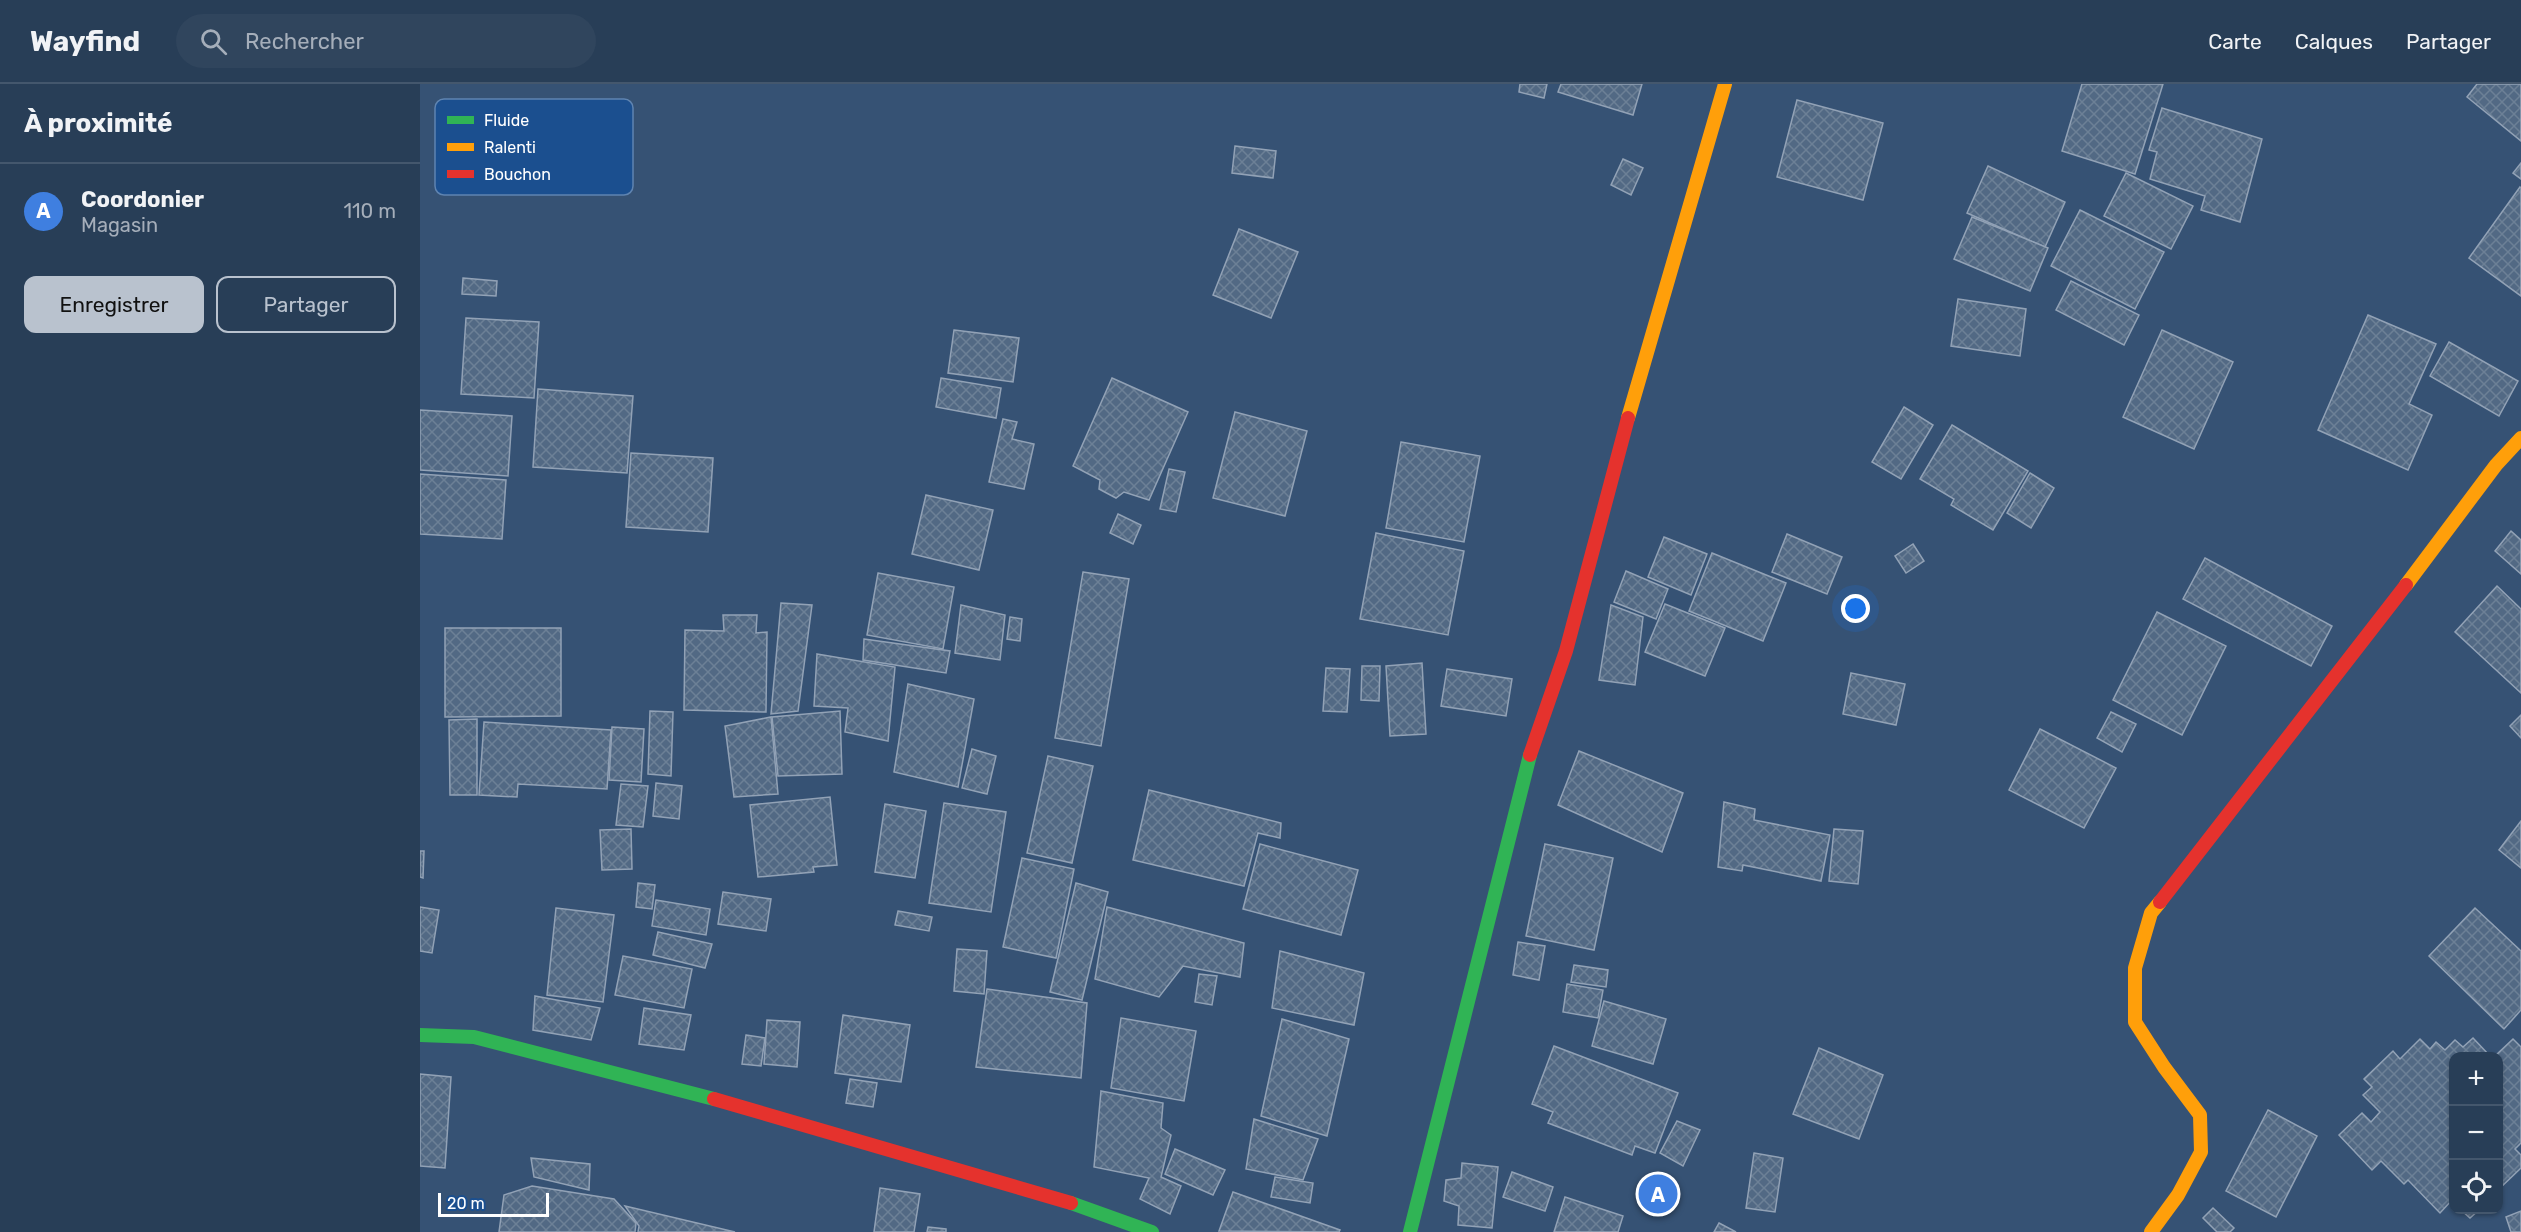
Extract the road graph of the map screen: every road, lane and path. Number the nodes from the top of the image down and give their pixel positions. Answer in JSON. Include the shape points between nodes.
{"nodes":[{"id":1,"x":1725,"y":84,"type":"edge"},
{"id":2,"x":2521,"y":438,"type":"edge"},
{"id":3,"x":420,"y":1035,"type":"edge"},
{"id":4,"x":1152,"y":1232,"type":"edge"},
{"id":5,"x":1410,"y":1232,"type":"edge"},
{"id":6,"x":2151,"y":1232,"type":"edge"}],
"edges":[{"from":1,"to":5,"type":"street","via":[[1613,468],[1566,651],[1526,766]]},
{"from":2,"to":6,"type":"street","via":[[2496,465],[2151,913],[2135,968],[2135,1022],[2200,1115],[2201,1152],[2178,1195]]},
{"from":3,"to":4,"type":"street","via":[[474,1037],[735,1104],[1089,1208]]}]}
